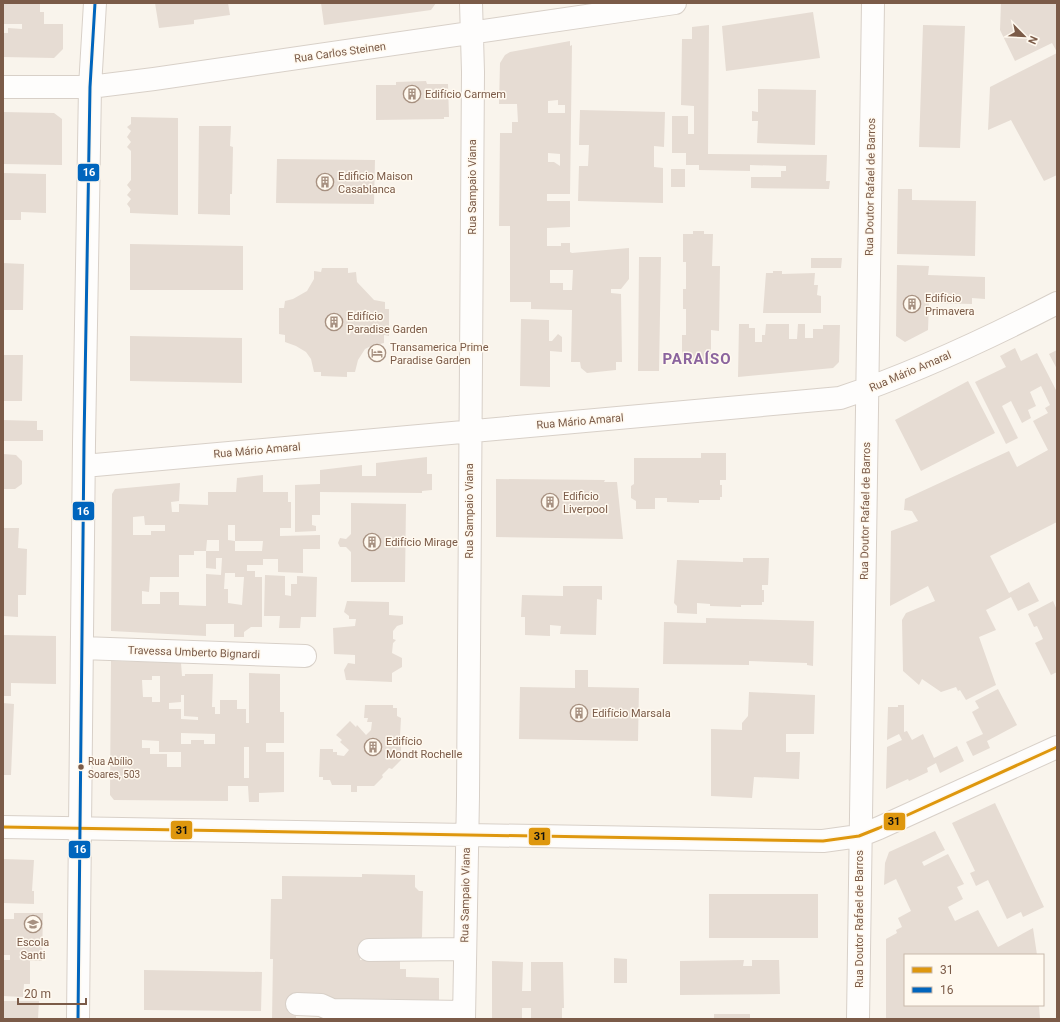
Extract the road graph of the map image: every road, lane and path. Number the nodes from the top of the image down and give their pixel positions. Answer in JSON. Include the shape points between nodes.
{"nodes":[{"id":1,"x":95,"y":3,"type":"edge"},
{"id":2,"x":471,"y":3,"type":"edge"},
{"id":3,"x":675,"y":3,"type":"edge"},
{"id":4,"x":873,"y":3,"type":"edge"},
{"id":5,"x":472,"y":33,"type":"junction"},
{"id":6,"x":3,"y":86,"type":"edge"},
{"id":7,"x":90,"y":87,"type":"junction"},
{"id":8,"x":1057,"y":303,"type":"edge"},
{"id":9,"x":867,"y":389,"type":"junction"},
{"id":10,"x":470,"y":431,"type":"junction"},
{"id":11,"x":84,"y":466,"type":"junction"},
{"id":12,"x":82,"y":648,"type":"junction"},
{"id":13,"x":305,"y":656,"type":"dead end"},
{"id":14,"x":1057,"y":747,"type":"edge"},
{"id":15,"x":3,"y":827,"type":"edge"},
{"id":16,"x":80,"y":828,"type":"junction"},
{"id":17,"x":466,"y":835,"type":"junction"},
{"id":18,"x":859,"y":836,"type":"junction"},
{"id":19,"x":464,"y":949,"type":"junction"},
{"id":20,"x":369,"y":950,"type":"dead end"},
{"id":21,"x":296,"y":1004,"type":"dead end"},
{"id":22,"x":464,"y":1015,"type":"edge"},
{"id":23,"x":78,"y":1019,"type":"edge"},
{"id":24,"x":858,"y":1019,"type":"edge"}],
"edges":[{"from":1,"to":7,"type":"street"},
{"from":2,"to":5,"type":"street","name":"Rua Sampaio Viana"},
{"from":3,"to":5,"type":"street","name":"Rua Carlos Steinen"},
{"from":4,"to":9,"type":"street","name":"Rua Doutor Rafael de Barros"},
{"from":5,"to":7,"type":"street","name":"Rua Carlos Steinen"},
{"from":5,"to":10,"type":"street","name":"Rua Sampaio Viana"},
{"from":6,"to":7,"type":"street","name":"Rua Carlos Steinen"},
{"from":7,"to":11,"type":"street"},
{"from":8,"to":9,"type":"street","name":"Rua Mário Amaral","via":[[1003,331]]},
{"from":9,"to":10,"type":"street","name":"Rua Mário Amaral","via":[[840,398]]},
{"from":9,"to":18,"type":"street","name":"Rua Doutor Rafael de Barros"},
{"from":10,"to":11,"type":"street","name":"Rua Mário Amaral"},
{"from":10,"to":17,"type":"street","name":"Rua Sampaio Viana"},
{"from":11,"to":12,"type":"street"},
{"from":12,"to":13,"type":"street","name":"Travessa Umberto Bignardi"},
{"from":12,"to":16,"type":"street"},
{"from":14,"to":18,"type":"street"},
{"from":15,"to":16,"type":"street"},
{"from":16,"to":17,"type":"street"},
{"from":16,"to":23,"type":"street"},
{"from":17,"to":18,"type":"street","via":[[823,841]]},
{"from":17,"to":19,"type":"street","name":"Rua Sampaio Viana"},
{"from":18,"to":24,"type":"street","name":"Rua Doutor Rafael de Barros"},
{"from":19,"to":20,"type":"street"},
{"from":19,"to":22,"type":"street","name":"Rua Sampaio Viana"},
{"from":21,"to":22,"type":"street","via":[[321,1005],[332,1010]]}]}
